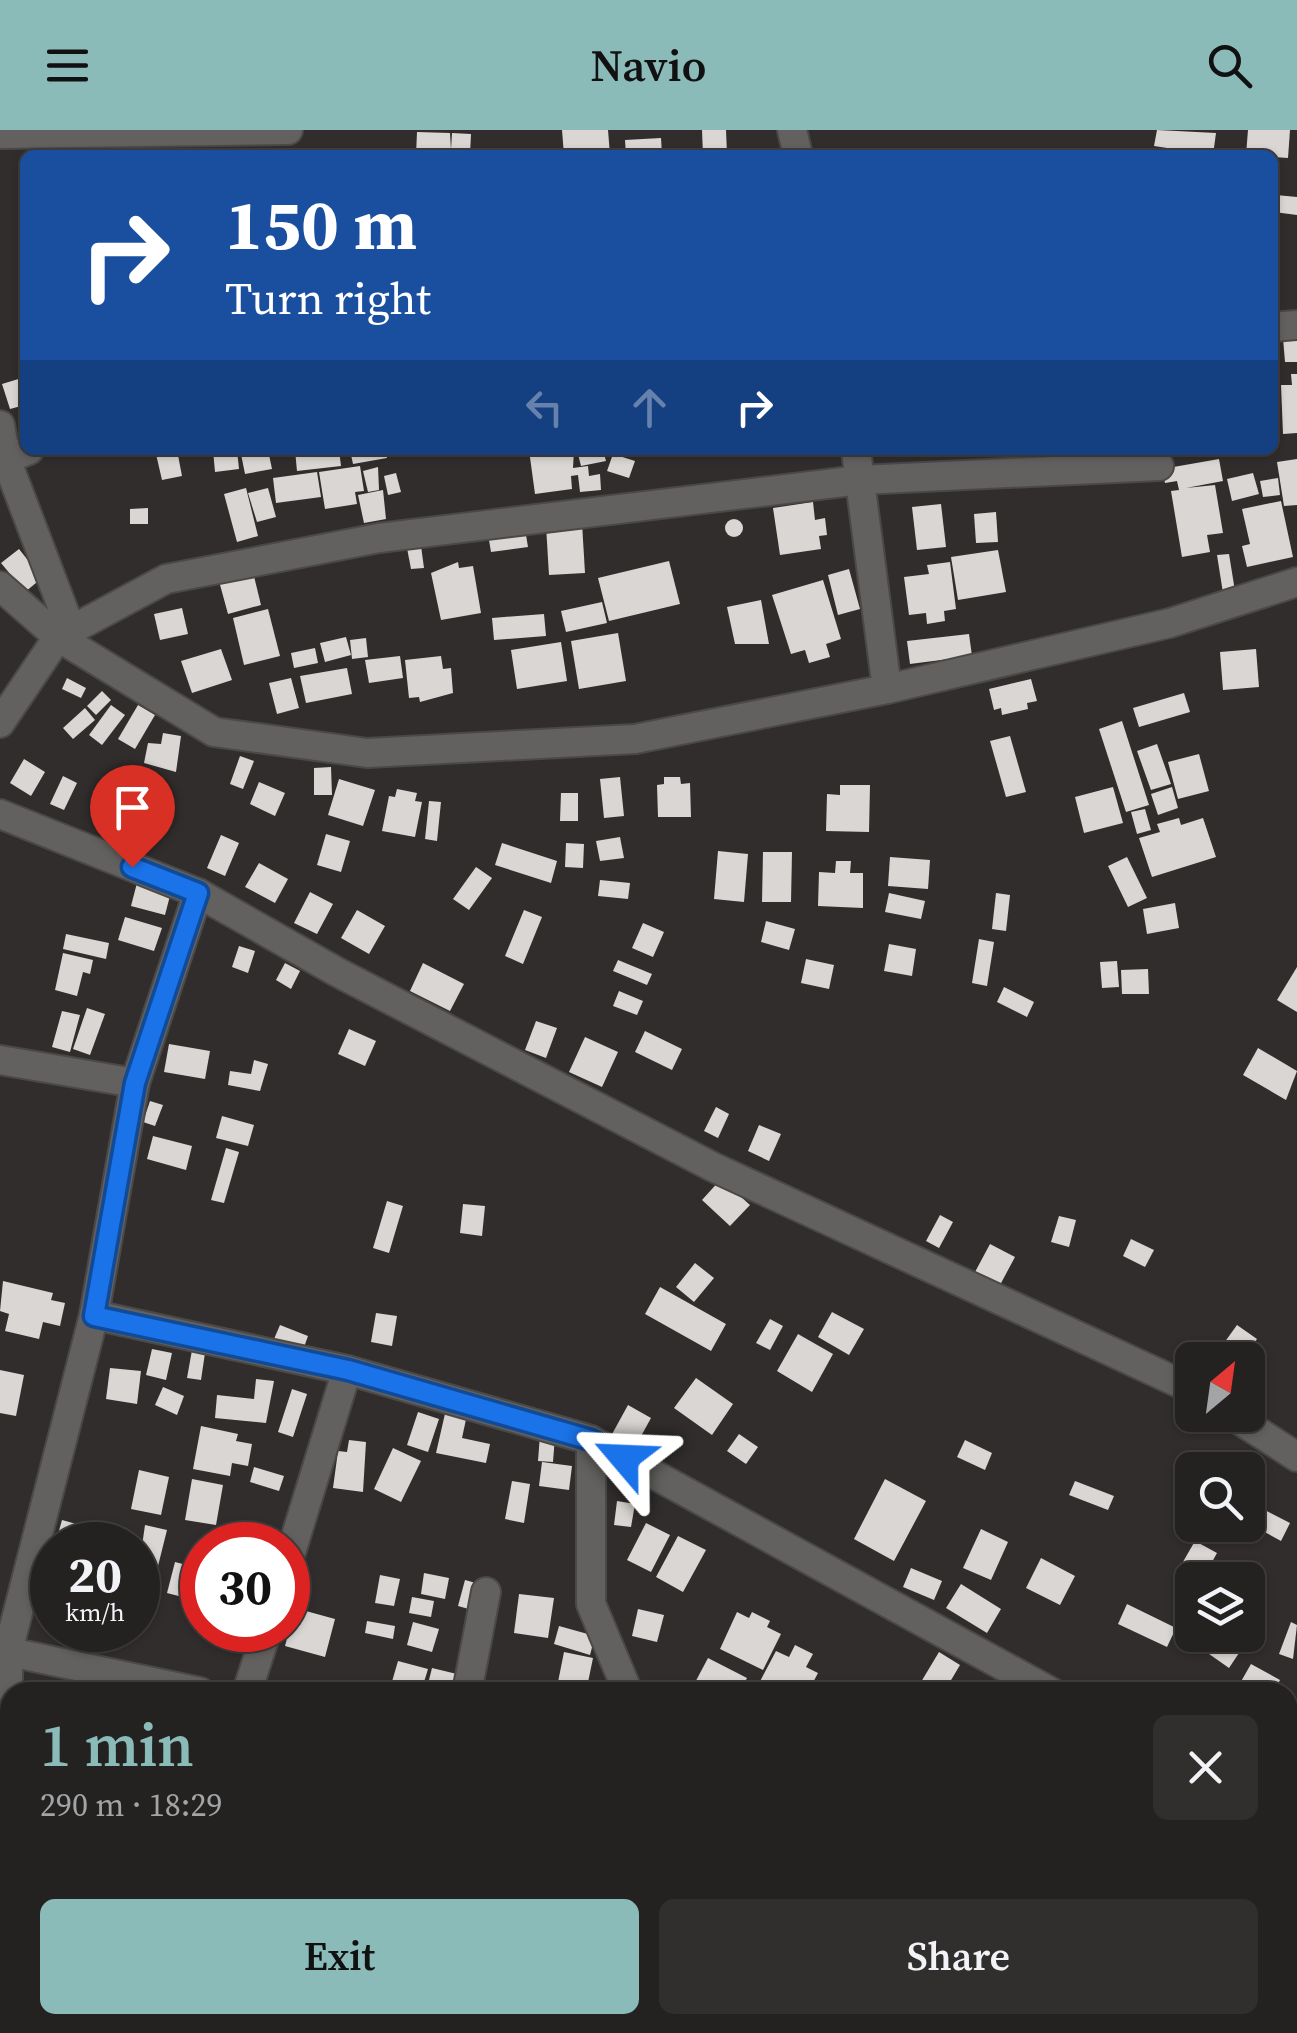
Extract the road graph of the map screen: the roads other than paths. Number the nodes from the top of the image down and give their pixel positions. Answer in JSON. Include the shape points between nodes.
{"nodes":[{"id":1,"x":267,"y":130,"type":"edge"},
{"id":2,"x":288,"y":130,"type":"edge"},
{"id":3,"x":131,"y":132,"type":"edge"},
{"id":4,"x":0,"y":134,"type":"edge"},
{"id":5,"x":0,"y":425,"type":"edge"},
{"id":6,"x":18,"y":455,"type":"edge"},
{"id":7,"x":857,"y":455,"type":"edge"},
{"id":8,"x":1158,"y":466,"type":"dead end"},
{"id":9,"x":860,"y":480,"type":"junction"},
{"id":10,"x":1297,"y":582,"type":"edge"},
{"id":11,"x":0,"y":586,"type":"edge"},
{"id":12,"x":64,"y":634,"type":"junction"},
{"id":13,"x":887,"y":689,"type":"junction"},
{"id":14,"x":0,"y":722,"type":"edge"},
{"id":15,"x":0,"y":814,"type":"edge"},
{"id":16,"x":198,"y":893,"type":"junction"},
{"id":17,"x":0,"y":1060,"type":"edge"},
{"id":18,"x":135,"y":1083,"type":"junction"},
{"id":19,"x":94,"y":1316,"type":"junction"},
{"id":20,"x":348,"y":1370,"type":"junction"},
{"id":21,"x":1175,"y":1381,"type":"edge"},
{"id":22,"x":1258,"y":1432,"type":"edge"},
{"id":23,"x":591,"y":1440,"type":"junction"},
{"id":24,"x":1297,"y":1458,"type":"edge"},
{"id":25,"x":300,"y":1522,"type":"edge"},
{"id":26,"x":486,"y":1592,"type":"dead end"},
{"id":27,"x":4,"y":1650,"type":"edge"},
{"id":28,"x":259,"y":1652,"type":"edge"},
{"id":29,"x":5,"y":1682,"type":"edge"},
{"id":30,"x":153,"y":1682,"type":"edge"},
{"id":31,"x":250,"y":1682,"type":"edge"},
{"id":32,"x":469,"y":1682,"type":"edge"},
{"id":33,"x":624,"y":1682,"type":"edge"},
{"id":34,"x":1033,"y":1682,"type":"edge"}],
"edges":[{"from":1,"to":2,"type":"street"},
{"from":1,"to":3,"type":"street"},
{"from":3,"to":4,"type":"street"},
{"from":5,"to":6,"type":"street"},
{"from":6,"to":12,"type":"street"},
{"from":7,"to":9,"type":"street"},
{"from":8,"to":9,"type":"street"},
{"from":9,"to":12,"type":"street","via":[[379,538],[166,579]]},
{"from":9,"to":13,"type":"street"},
{"from":10,"to":13,"type":"street","via":[[1170,623]]},
{"from":11,"to":12,"type":"street"},
{"from":12,"to":13,"type":"street","via":[[214,732],[367,754],[635,739]]},
{"from":12,"to":14,"type":"street"},
{"from":15,"to":16,"type":"street"},
{"from":16,"to":18,"type":"street"},
{"from":16,"to":21,"type":"street","via":[[714,1167]]},
{"from":17,"to":18,"type":"street"},
{"from":18,"to":19,"type":"street"},
{"from":19,"to":20,"type":"street"},
{"from":19,"to":27,"type":"street"},
{"from":20,"to":23,"type":"street"},
{"from":20,"to":25,"type":"street"},
{"from":22,"to":24,"type":"street"},
{"from":23,"to":33,"type":"street","via":[[592,1604]]},
{"from":23,"to":34,"type":"street"},
{"from":26,"to":32,"type":"street"},
{"from":27,"to":29,"type":"street"},
{"from":27,"to":30,"type":"street"},
{"from":28,"to":31,"type":"street"}]}
